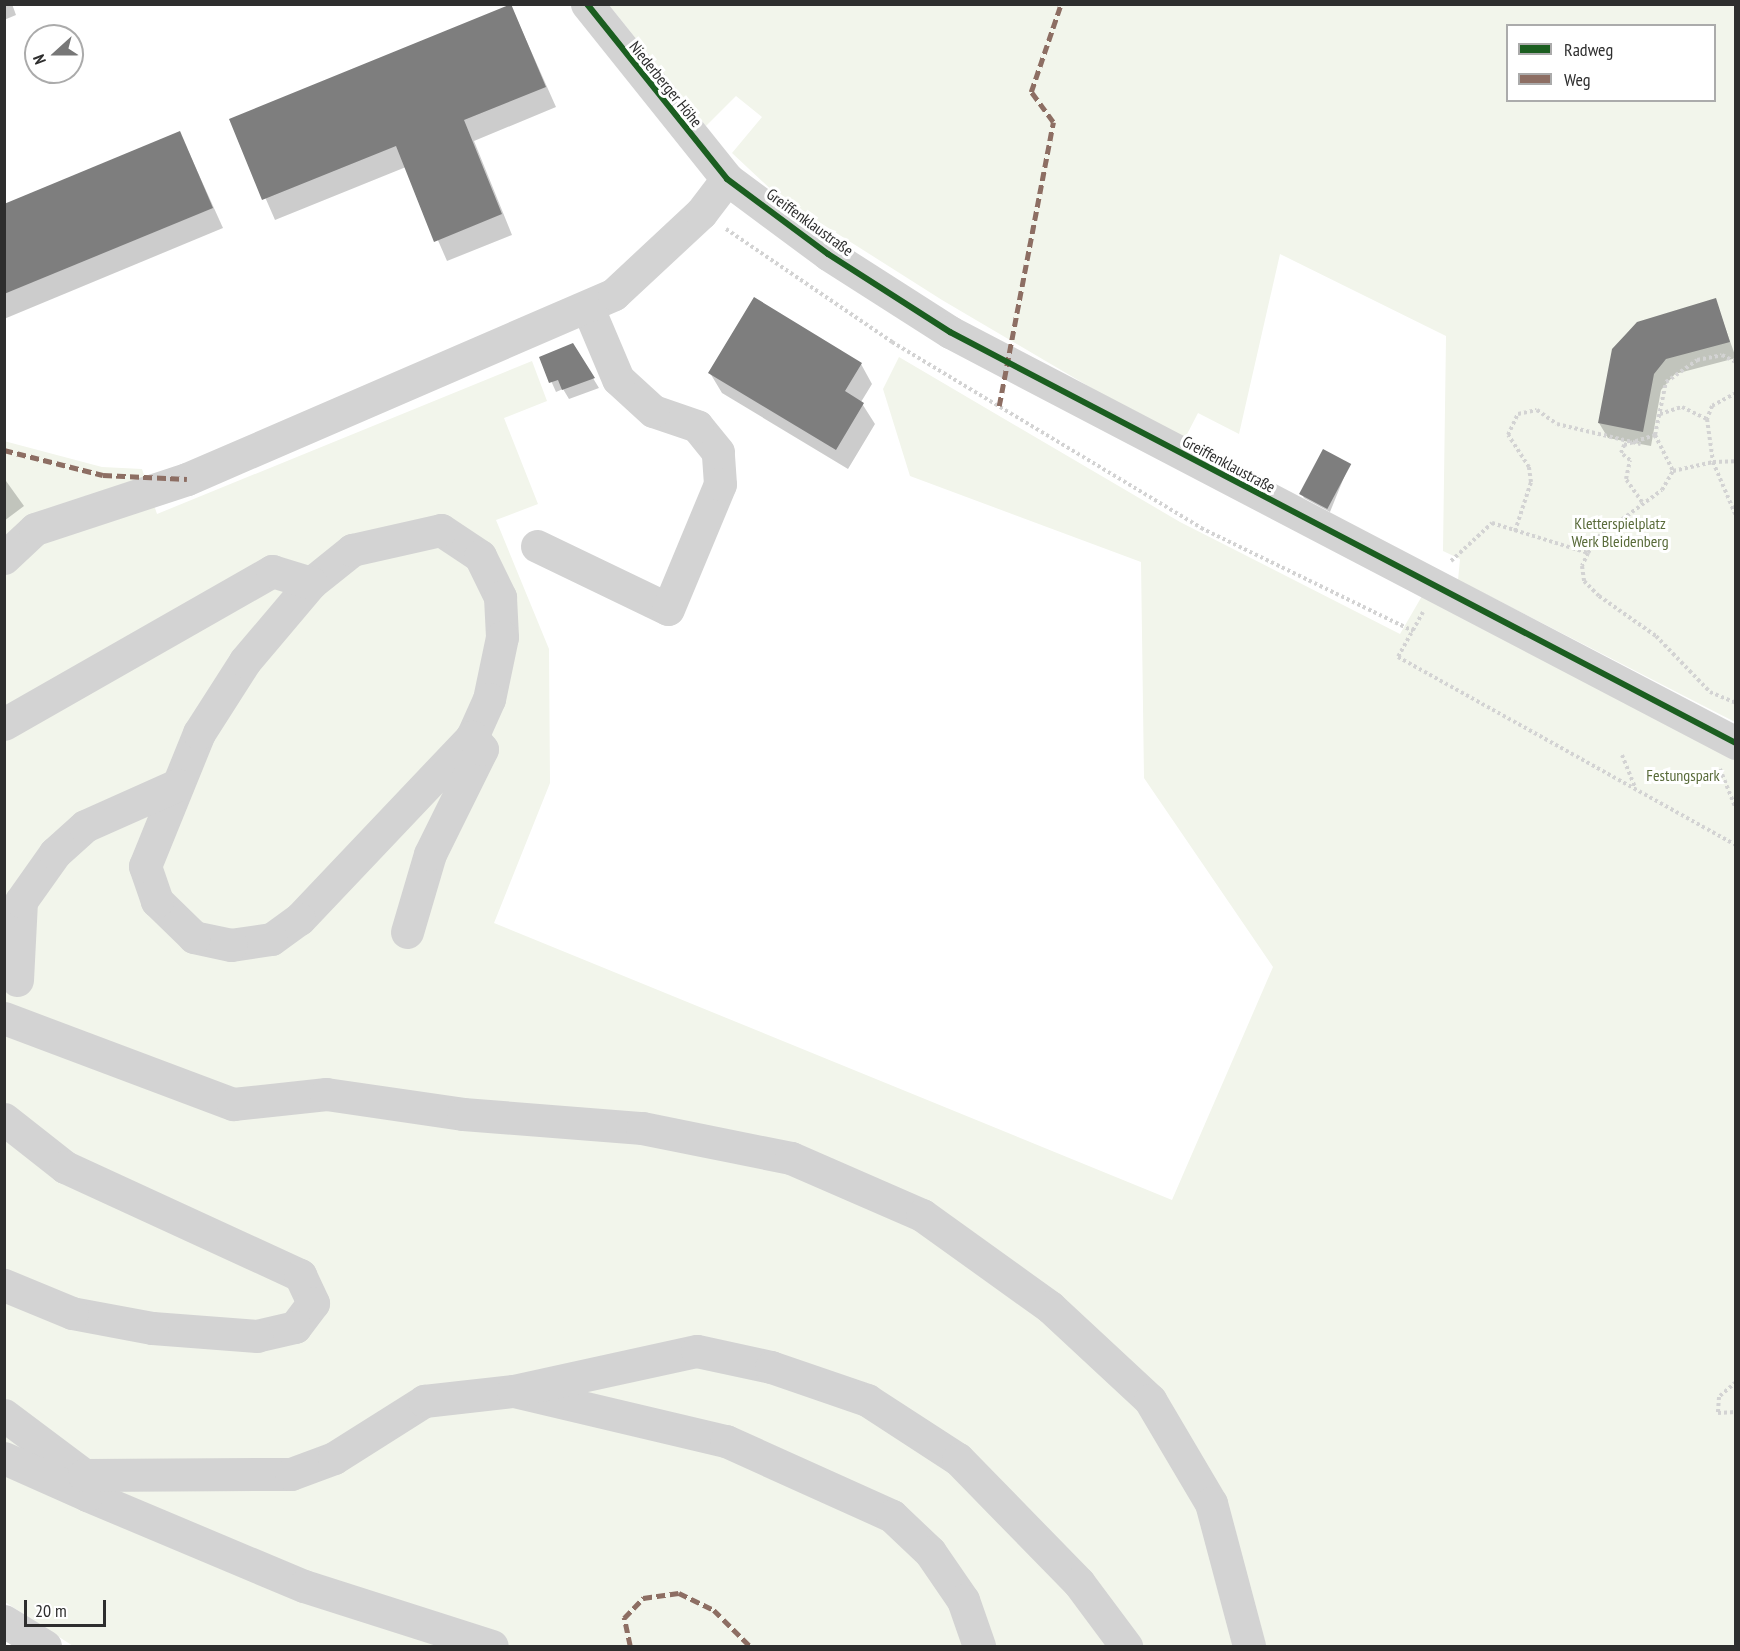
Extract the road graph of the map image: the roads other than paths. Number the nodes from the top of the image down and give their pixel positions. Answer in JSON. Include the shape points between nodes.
{"nodes":[{"id":1,"x":587,"y":4,"type":"edge"},
{"id":2,"x":727,"y":178,"type":"junction"},
{"id":3,"x":588,"y":308,"type":"junction"},
{"id":4,"x":537,"y":546,"type":"dead end"},
{"id":5,"x":4,"y":558,"type":"edge"},
{"id":6,"x":310,"y":583,"type":"junction"},
{"id":7,"x":4,"y":724,"type":"edge"},
{"id":8,"x":472,"y":737,"type":"junction"},
{"id":9,"x":1736,"y":743,"type":"edge"},
{"id":10,"x":177,"y":785,"type":"junction"},
{"id":11,"x":407,"y":932,"type":"dead end"},
{"id":12,"x":17,"y":980,"type":"dead end"},
{"id":13,"x":4,"y":1018,"type":"edge"},
{"id":14,"x":4,"y":1119,"type":"edge"},
{"id":15,"x":4,"y":1285,"type":"edge"},
{"id":16,"x":513,"y":1391,"type":"junction"},
{"id":17,"x":4,"y":1415,"type":"edge"},
{"id":18,"x":4,"y":1458,"type":"edge"},
{"id":19,"x":86,"y":1485,"type":"junction"},
{"id":20,"x":4,"y":1621,"type":"edge"},
{"id":21,"x":483,"y":1643,"type":"edge"},
{"id":22,"x":45,"y":1647,"type":"edge"},
{"id":23,"x":438,"y":1647,"type":"edge"},
{"id":24,"x":979,"y":1647,"type":"edge"},
{"id":25,"x":1126,"y":1647,"type":"edge"},
{"id":26,"x":1249,"y":1647,"type":"edge"}],
"edges":[{"from":1,"to":2,"type":"street","name":"Niederberger Höhe"},
{"from":2,"to":3,"type":"street","via":[[701,213],[614,294]]},
{"from":2,"to":9,"type":"street","name":"Greiffenklaustraße","via":[[828,254],[950,332]]},
{"from":3,"to":4,"type":"street","via":[[618,379],[653,411],[697,426],[718,452],[720,484],[668,609]]},
{"from":3,"to":5,"type":"street","via":[[187,479],[35,529]]},
{"from":6,"to":7,"type":"street","via":[[272,571]]},
{"from":6,"to":8,"type":"street","via":[[352,550],[410,534],[441,530],[480,556],[500,597],[502,637],[489,699]]},
{"from":6,"to":10,"type":"street","via":[[244,661],[199,733]]},
{"from":8,"to":10,"type":"street","via":[[299,919],[271,939],[231,945],[194,937],[157,901],[145,866]]},
{"from":8,"to":11,"type":"street","via":[[482,749],[430,854]]},
{"from":10,"to":12,"type":"street","via":[[85,826],[55,854],[21,901]]},
{"from":13,"to":26,"type":"street","via":[[233,1104],[326,1094],[463,1114],[642,1128],[792,1158],[922,1215],[1050,1307],[1150,1400],[1211,1503]]},
{"from":14,"to":15,"type":"street","via":[[65,1167],[300,1275],[313,1303],[295,1327],[257,1336],[152,1328],[72,1313]]},
{"from":16,"to":19,"type":"street","via":[[424,1401],[334,1458],[291,1474]]},
{"from":16,"to":24,"type":"street","via":[[726,1441],[892,1516],[930,1552],[963,1600]]},
{"from":16,"to":25,"type":"street","via":[[697,1351],[771,1367],[867,1400],[958,1459],[1079,1583]]},
{"from":17,"to":19,"type":"street"},
{"from":18,"to":19,"type":"street"},
{"from":19,"to":21,"type":"street","via":[[304,1586]]},
{"from":20,"to":22,"type":"street"},
{"from":21,"to":23,"type":"street"}]}
